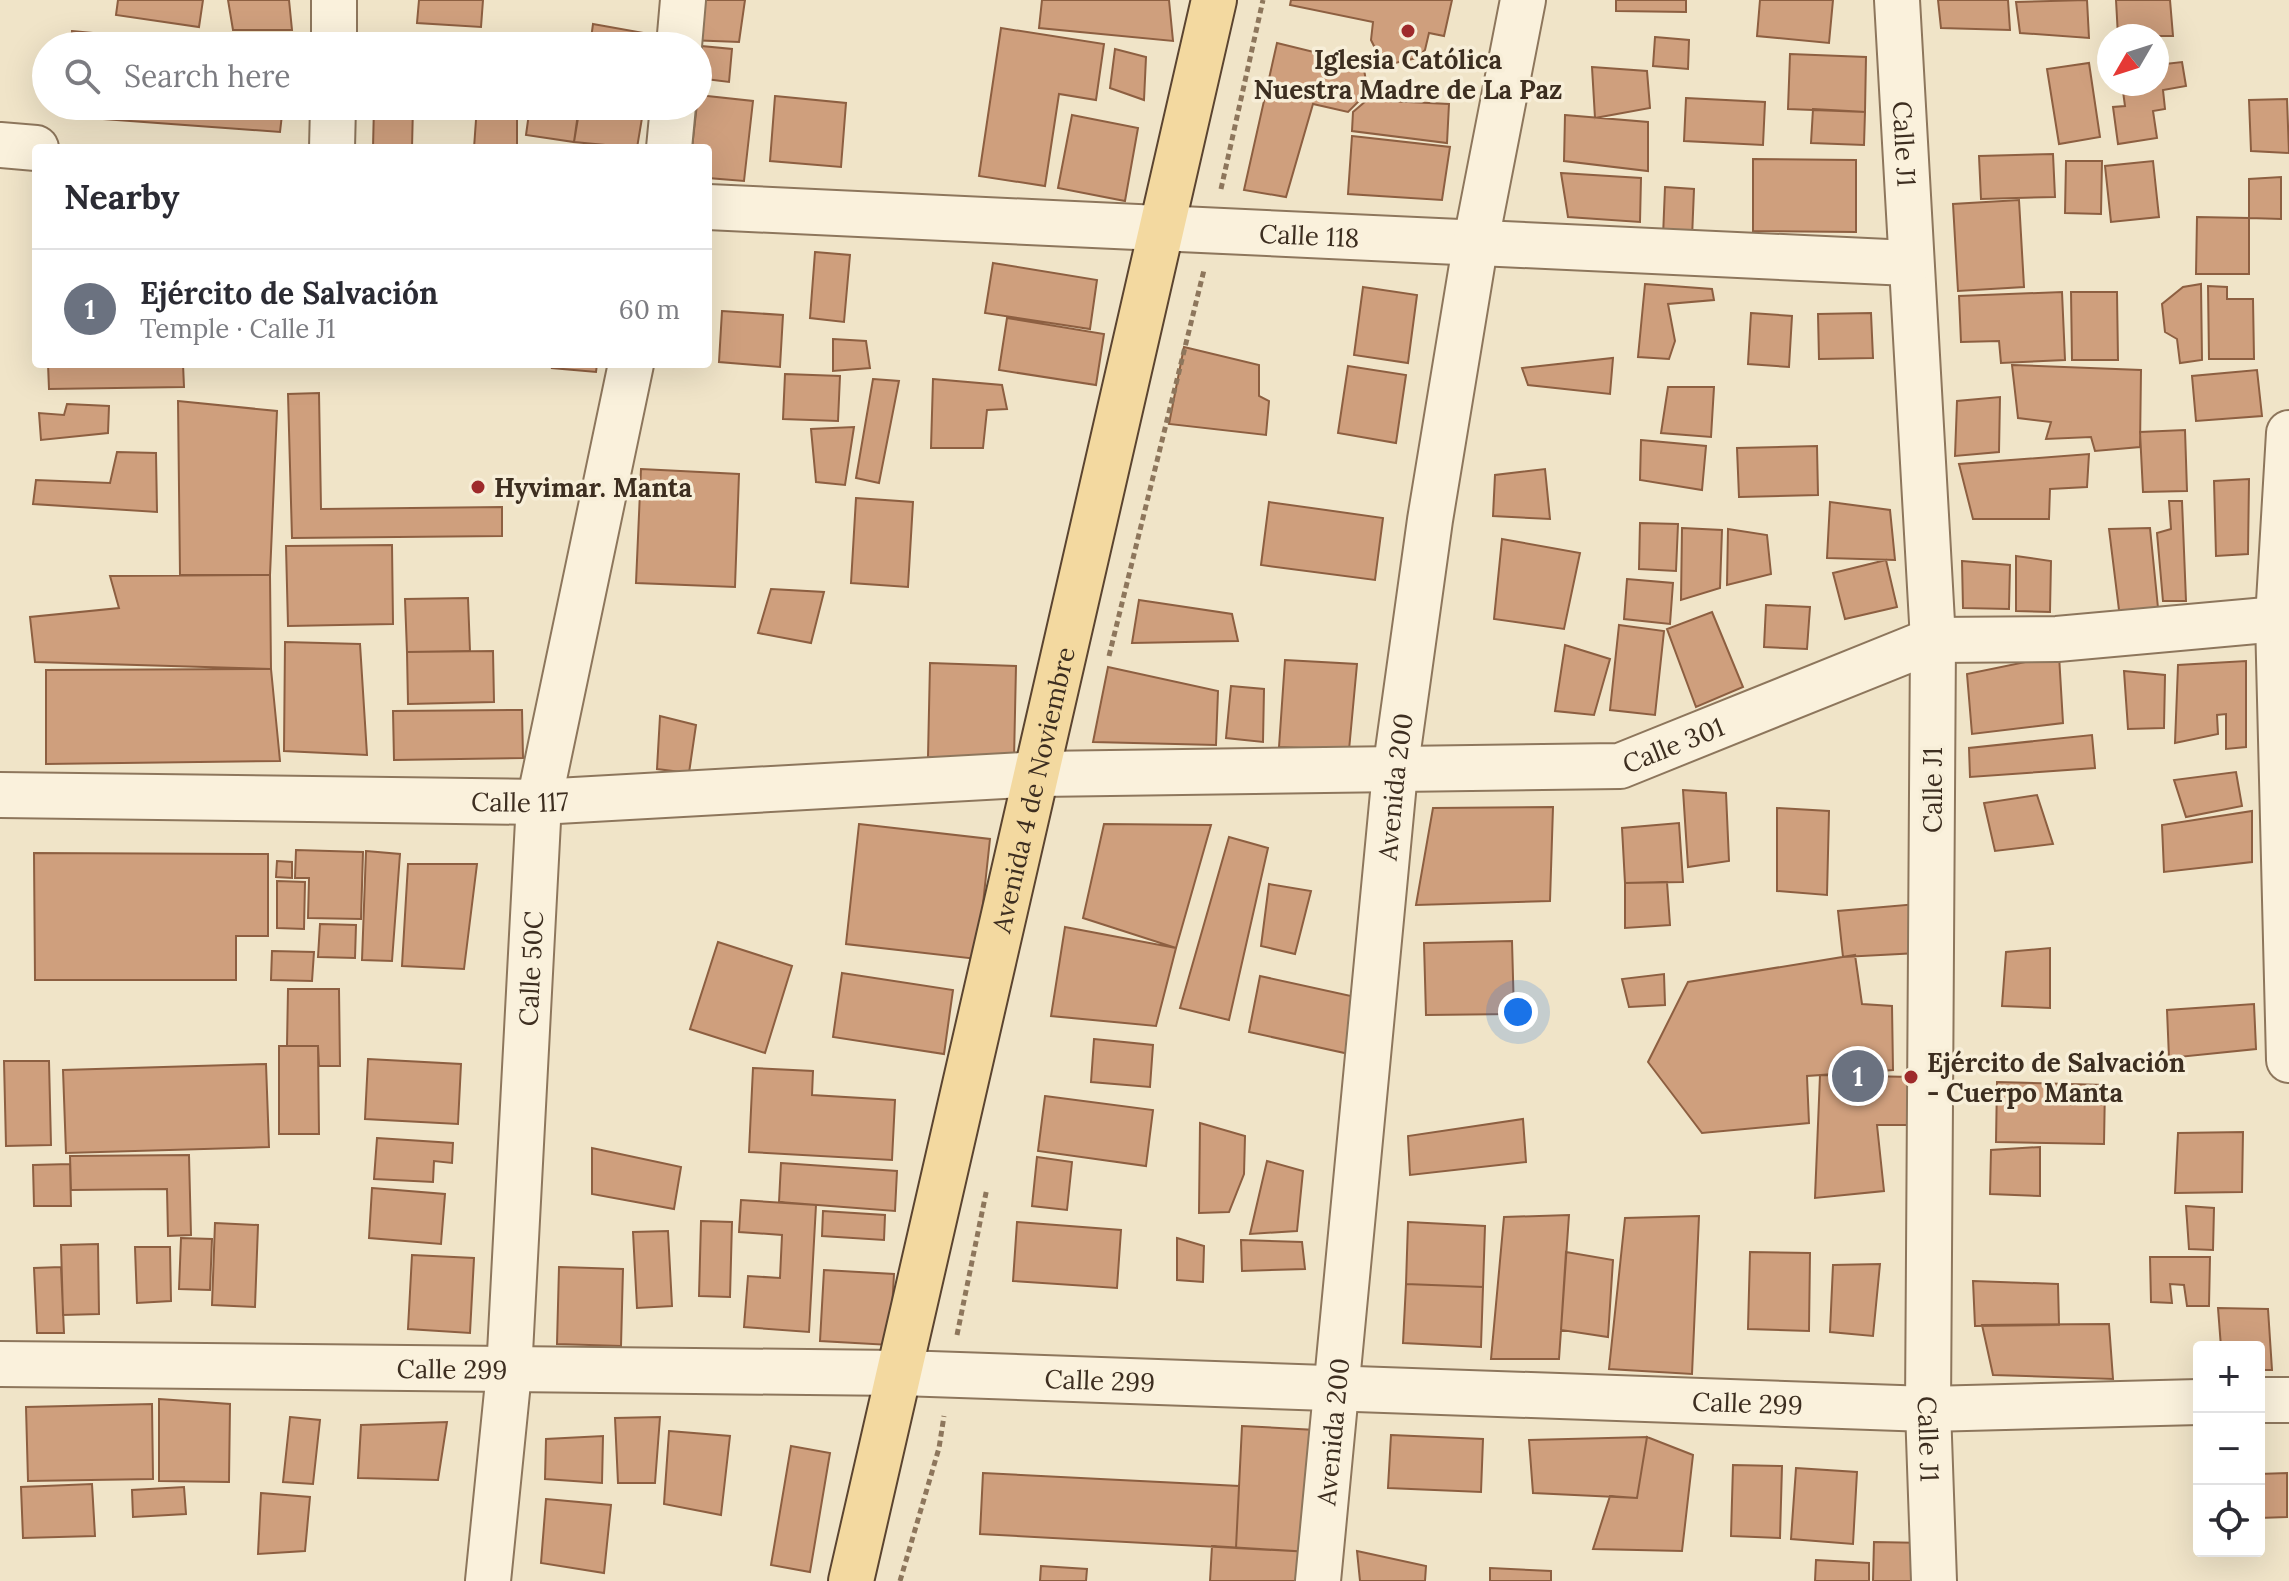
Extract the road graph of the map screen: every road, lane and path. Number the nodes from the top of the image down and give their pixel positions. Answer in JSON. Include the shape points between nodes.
{"nodes":[{"id":1,"x":334,"y":0,"type":"edge"},
{"id":2,"x":683,"y":0,"type":"edge"},
{"id":3,"x":1214,"y":0,"type":"edge"},
{"id":4,"x":1523,"y":0,"type":"edge"},
{"id":5,"x":1897,"y":0,"type":"edge"},
{"id":6,"x":334,"y":32,"type":"edge"},
{"id":7,"x":680,"y":32,"type":"edge"},
{"id":8,"x":333,"y":120,"type":"edge"},
{"id":9,"x":672,"y":120,"type":"edge"},
{"id":10,"x":332,"y":144,"type":"edge"},
{"id":11,"x":669,"y":144,"type":"edge"},
{"id":12,"x":0,"y":145,"type":"edge"},
{"id":13,"x":32,"y":148,"type":"edge"},
{"id":14,"x":712,"y":207,"type":"edge"},
{"id":15,"x":1162,"y":230,"type":"junction"},
{"id":16,"x":1476,"y":241,"type":"junction"},
{"id":17,"x":1909,"y":263,"type":"junction"},
{"id":18,"x":630,"y":368,"type":"edge"},
{"id":19,"x":2289,"y":433,"type":"edge"},
{"id":20,"x":2283,"y":619,"type":"edge"},
{"id":21,"x":1933,"y":640,"type":"junction"},
{"id":22,"x":1395,"y":772,"type":"junction"},
{"id":23,"x":1039,"y":774,"type":"junction"},
{"id":24,"x":0,"y":795,"type":"edge"},
{"id":25,"x":539,"y":802,"type":"junction"},
{"id":26,"x":2289,"y":1060,"type":"edge"},
{"id":27,"x":0,"y":1364,"type":"edge"},
{"id":28,"x":509,"y":1372,"type":"junction"},
{"id":29,"x":901,"y":1373,"type":"junction"},
{"id":30,"x":1334,"y":1388,"type":"junction"},
{"id":31,"x":2265,"y":1400,"type":"edge"},
{"id":32,"x":2289,"y":1400,"type":"edge"},
{"id":33,"x":2193,"y":1402,"type":"edge"},
{"id":34,"x":1928,"y":1409,"type":"junction"},
{"id":35,"x":488,"y":1581,"type":"edge"},
{"id":36,"x":851,"y":1581,"type":"edge"},
{"id":37,"x":1318,"y":1581,"type":"edge"},
{"id":38,"x":1934,"y":1581,"type":"edge"}],
"edges":[{"from":1,"to":6,"type":"street"},
{"from":2,"to":7,"type":"street"},
{"from":3,"to":15,"type":"main road","name":"Avenida 4 de Noviembre"},
{"from":4,"to":16,"type":"street","name":"Avenida 200"},
{"from":5,"to":17,"type":"street","name":"Calle J1"},
{"from":8,"to":10,"type":"street"},
{"from":9,"to":11,"type":"street"},
{"from":12,"to":13,"type":"street"},
{"from":14,"to":15,"type":"street","name":"Calle 118"},
{"from":15,"to":16,"type":"street","name":"Calle 118"},
{"from":15,"to":23,"type":"main road","name":"Avenida 4 de Noviembre"},
{"from":16,"to":17,"type":"street","name":"Calle 118"},
{"from":16,"to":22,"type":"street","name":"Avenida 200"},
{"from":17,"to":21,"type":"street","name":"Calle J1"},
{"from":18,"to":25,"type":"street","name":"Calle 50C"},
{"from":19,"to":20,"type":"street"},
{"from":20,"to":21,"type":"street","name":"Calle 301","via":[[2057,639]]},
{"from":20,"to":26,"type":"street"},
{"from":21,"to":22,"type":"street","name":"Calle 301","via":[[1620,766]]},
{"from":21,"to":34,"type":"street","name":"Calle J1"},
{"from":22,"to":23,"type":"street","name":"Calle 301"},
{"from":22,"to":30,"type":"street","name":"Avenida 200"},
{"from":23,"to":25,"type":"street","name":"Calle 117"},
{"from":23,"to":29,"type":"main road","name":"Avenida 4 de Noviembre"},
{"from":24,"to":25,"type":"street","name":"Calle 117"},
{"from":25,"to":28,"type":"street","name":"Calle 50C"},
{"from":27,"to":28,"type":"street","name":"Calle 299"},
{"from":28,"to":29,"type":"street","name":"Calle 299"},
{"from":28,"to":35,"type":"street","name":"Calle 50C"},
{"from":29,"to":30,"type":"street","name":"Calle 299"},
{"from":29,"to":36,"type":"main road","name":"Avenida 4 de Noviembre"},
{"from":30,"to":34,"type":"street","name":"Calle 299"},
{"from":30,"to":37,"type":"street","name":"Avenida 200"},
{"from":31,"to":32,"type":"street"},
{"from":33,"to":34,"type":"street","name":"Calle 299"},
{"from":34,"to":38,"type":"street","name":"Calle J1"}]}
